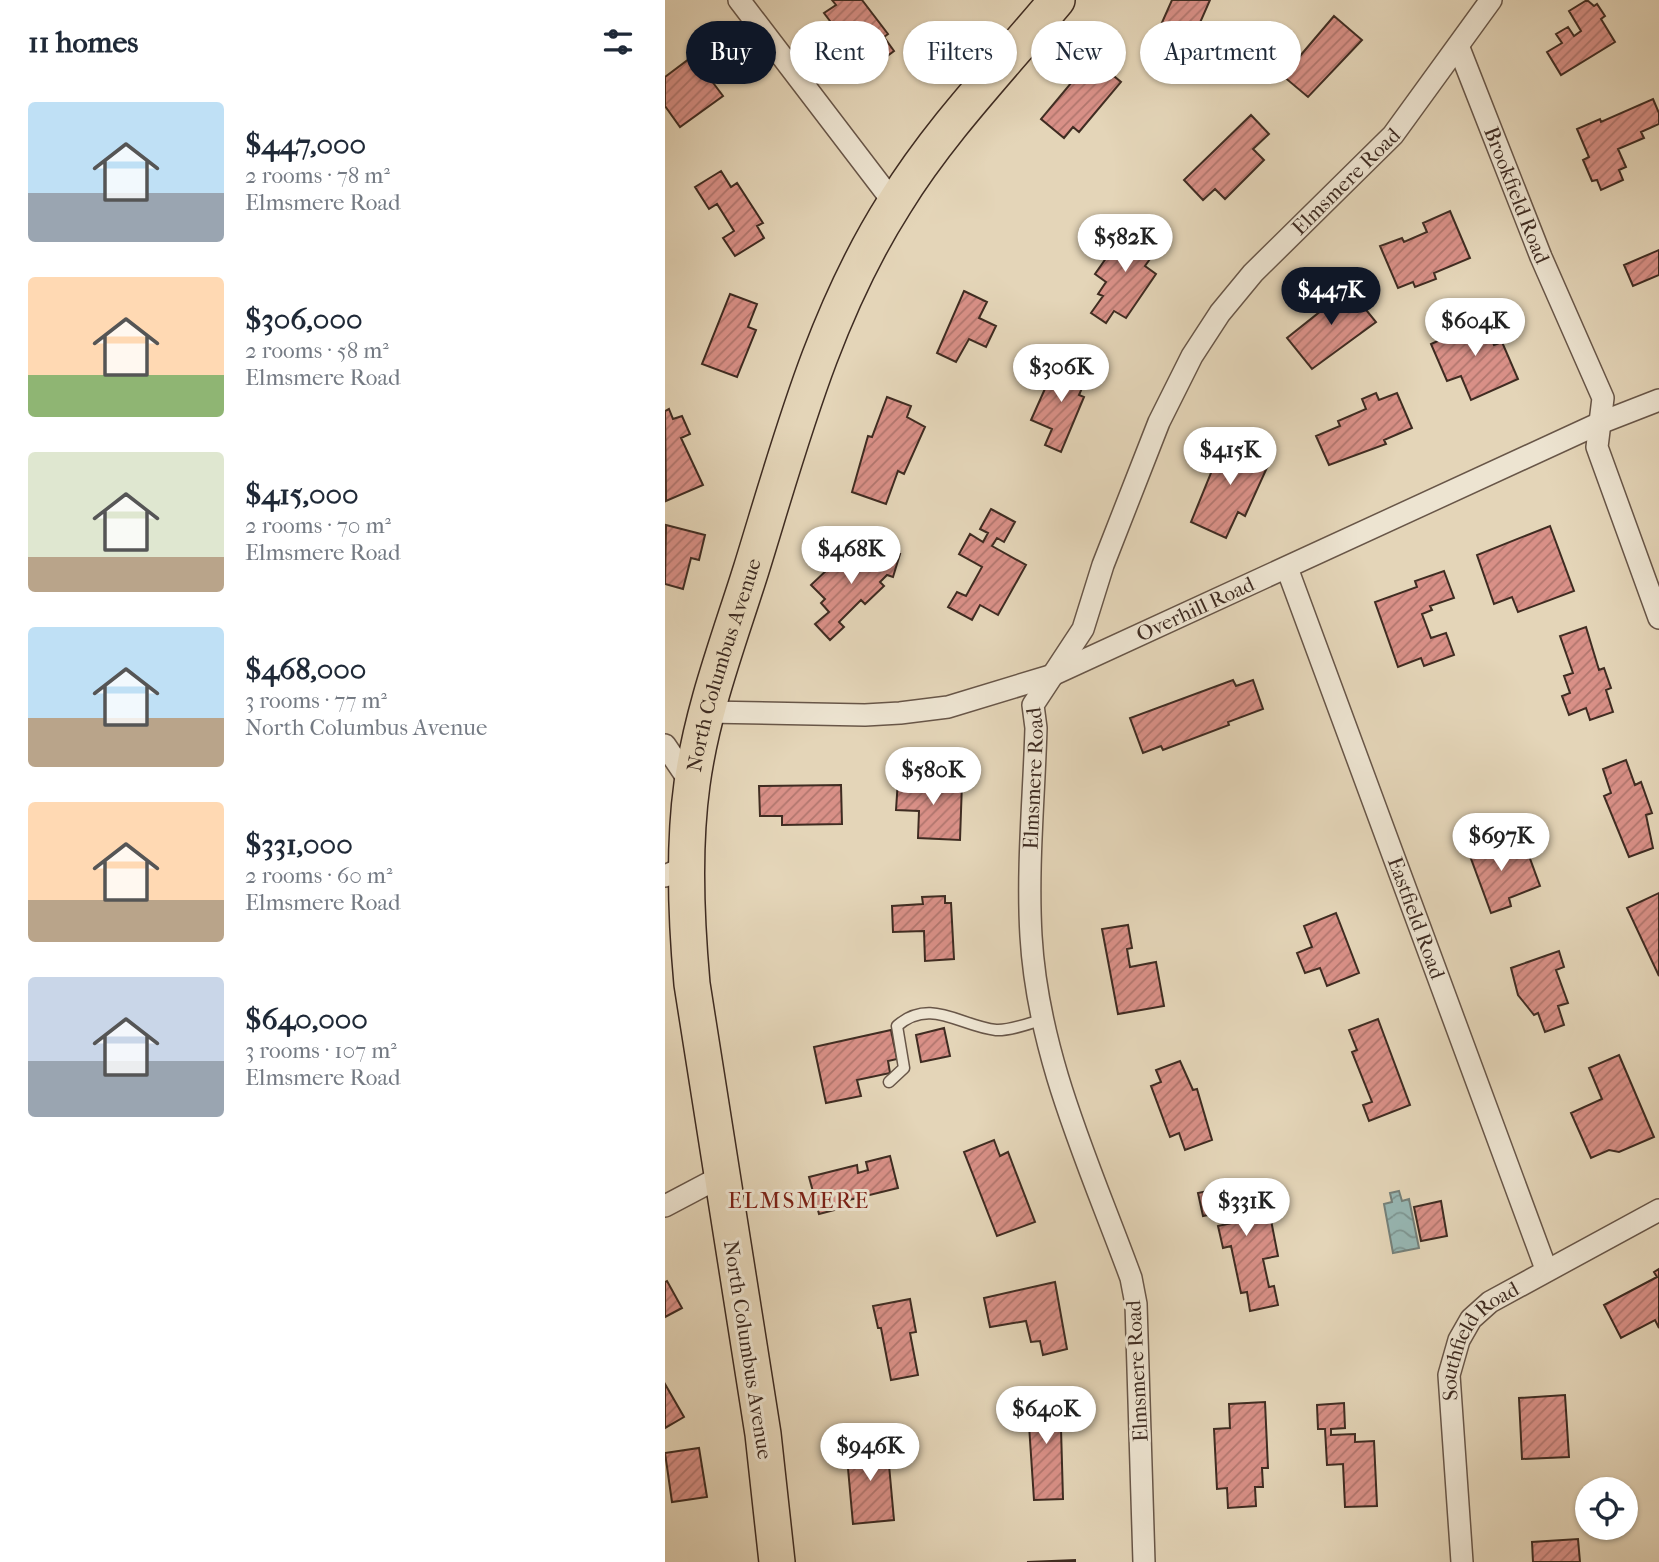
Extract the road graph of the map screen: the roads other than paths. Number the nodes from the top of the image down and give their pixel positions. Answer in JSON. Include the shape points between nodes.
{"nodes":[{"id":1,"x":739,"y":0,"type":"edge"},
{"id":2,"x":1057,"y":0,"type":"edge"},
{"id":3,"x":1491,"y":0,"type":"edge"},
{"id":4,"x":1459,"y":48,"type":"junction"},
{"id":5,"x":894,"y":203,"type":"junction"},
{"id":6,"x":1659,"y":400,"type":"edge"},
{"id":7,"x":1600,"y":423,"type":"junction"},
{"id":8,"x":1287,"y":568,"type":"junction"},
{"id":9,"x":1659,"y":618,"type":"edge"},
{"id":10,"x":1050,"y":676,"type":"junction"},
{"id":11,"x":706,"y":712,"type":"junction"},
{"id":12,"x":665,"y":745,"type":"edge"},
{"id":13,"x":692,"y":785,"type":"junction"},
{"id":14,"x":676,"y":871,"type":"edge"},
{"id":15,"x":1044,"y":1019,"type":"junction"},
{"id":16,"x":889,"y":1082,"type":"dead end"},
{"id":17,"x":720,"y":1177,"type":"junction"},
{"id":18,"x":665,"y":1206,"type":"edge"},
{"id":19,"x":1659,"y":1210,"type":"edge"},
{"id":20,"x":1546,"y":1269,"type":"junction"},
{"id":21,"x":777,"y":1562,"type":"edge"},
{"id":22,"x":1144,"y":1562,"type":"edge"},
{"id":23,"x":1462,"y":1562,"type":"edge"}],
"edges":[{"from":1,"to":5,"type":"street"},
{"from":2,"to":5,"type":"main road","name":"North Columbus Avenue"},
{"from":3,"to":4,"type":"street","name":"Elmsmere Road"},
{"from":4,"to":7,"type":"street","name":"Brookfield Road","via":[[1541,257],[1603,398]]},
{"from":4,"to":10,"type":"street","name":"Elmsmere Road","via":[[1393,135],[1253,273],[1220,313],[1159,422],[1083,629]]},
{"from":5,"to":11,"type":"main road","name":"North Columbus Avenue","via":[[839,305],[815,368]]},
{"from":6,"to":7,"type":"street","name":"Overhill Road"},
{"from":7,"to":8,"type":"street","name":"Overhill Road"},
{"from":7,"to":9,"type":"street","name":"Brookfield Road","via":[[1597,447]]},
{"from":8,"to":10,"type":"street","name":"Overhill Road"},
{"from":8,"to":20,"type":"street","name":"Eastfield Road"},
{"from":10,"to":11,"type":"street","name":"Overhill Road","via":[[948,707],[900,713]]},
{"from":10,"to":15,"type":"street","name":"Elmsmere Road","via":[[1033,705],[1030,862],[1031,938]]},
{"from":11,"to":13,"type":"main road","name":"North Columbus Avenue"},
{"from":12,"to":13,"type":"street"},
{"from":13,"to":14,"type":"main road","name":"North Columbus Avenue"},
{"from":14,"to":17,"type":"main road","name":"North Columbus Avenue"},
{"from":15,"to":16,"type":"lane","via":[[999,1030],[934,1012],[906,1018],[897,1026],[904,1068]]},
{"from":15,"to":22,"type":"street","name":"Elmsmere Road","via":[[1070,1123],[1127,1267],[1136,1304]]},
{"from":17,"to":18,"type":"street"},
{"from":17,"to":21,"type":"main road","name":"North Columbus Avenue","via":[[763,1434]]},
{"from":19,"to":20,"type":"street","name":"Southfield Road"},
{"from":20,"to":23,"type":"street","name":"Southfield Road","via":[[1490,1302],[1471,1319],[1453,1354],[1450,1411]]}]}
